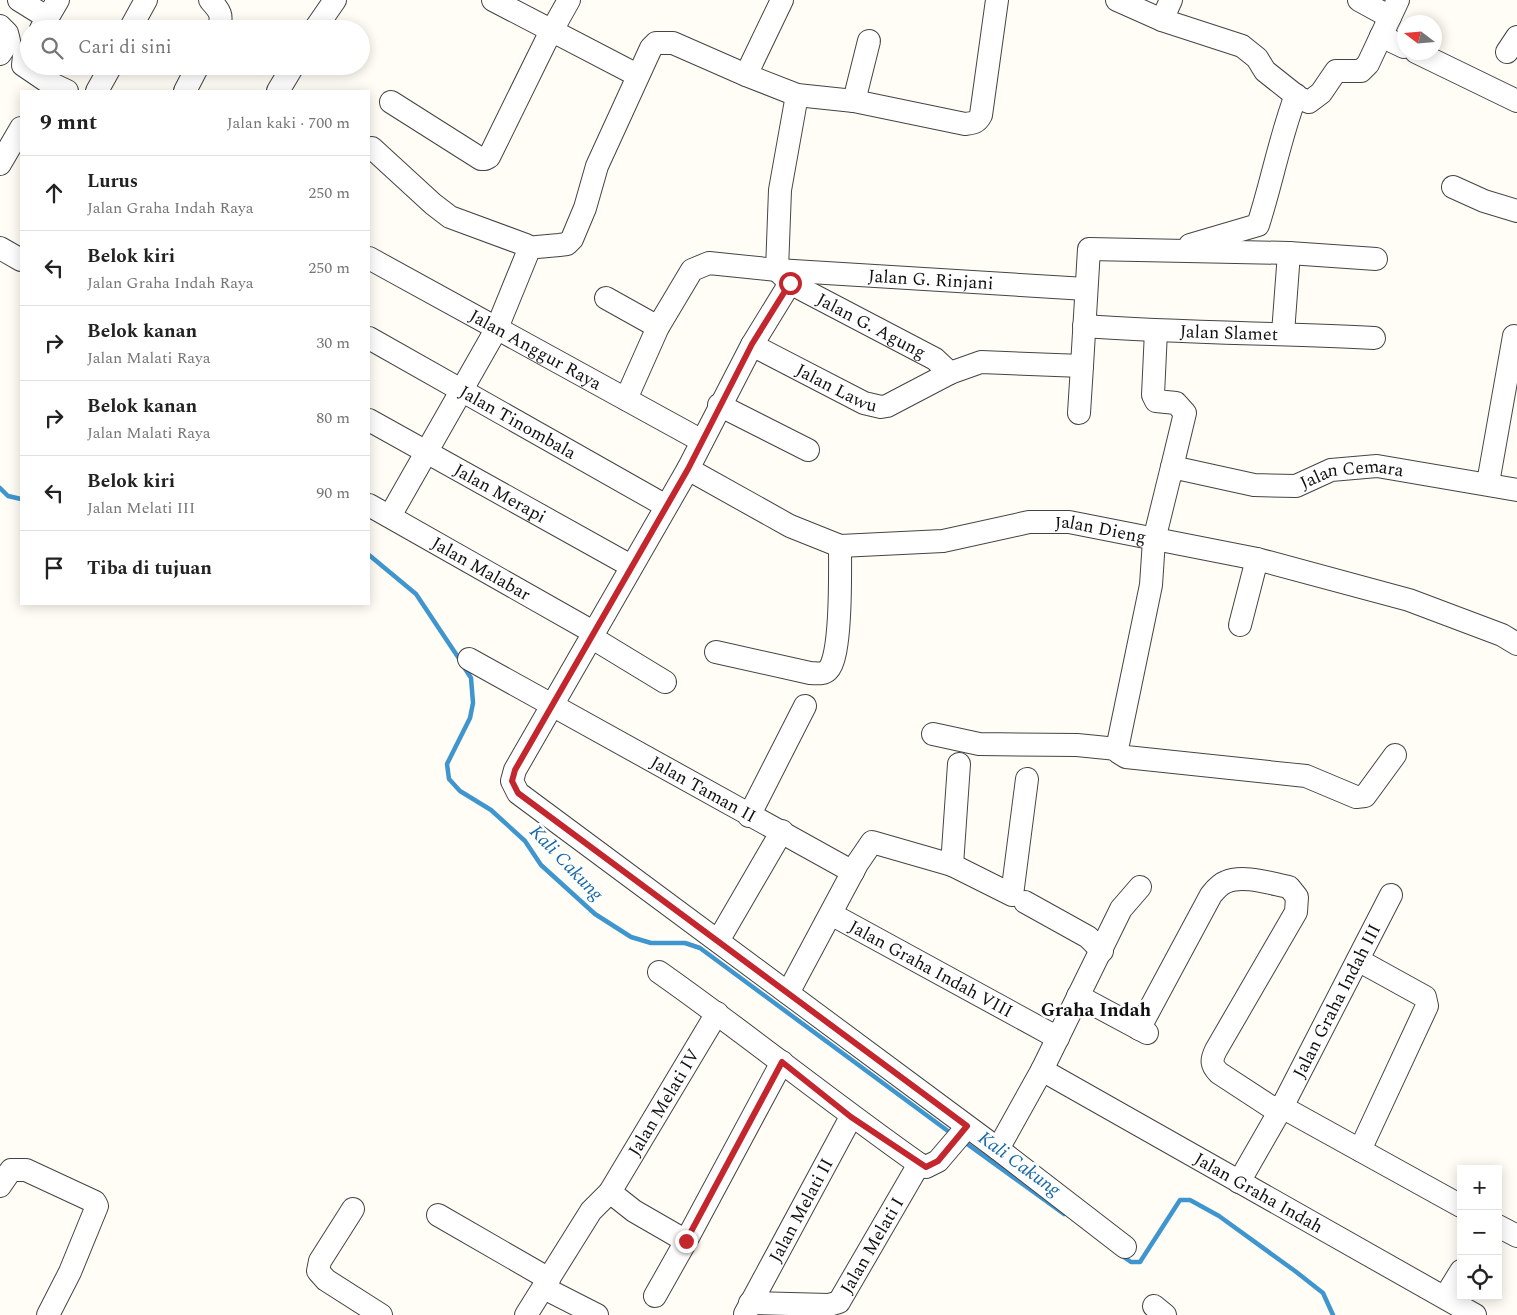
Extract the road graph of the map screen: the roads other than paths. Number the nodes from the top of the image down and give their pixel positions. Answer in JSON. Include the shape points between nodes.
{"nodes":[{"id":1,"x":19,"y":0,"type":"edge"},
{"id":2,"x":146,"y":0,"type":"edge"},
{"id":3,"x":210,"y":0,"type":"edge"},
{"id":4,"x":335,"y":0,"type":"edge"},
{"id":5,"x":493,"y":0,"type":"edge"},
{"id":6,"x":569,"y":0,"type":"edge"},
{"id":7,"x":782,"y":0,"type":"edge"},
{"id":8,"x":997,"y":0,"type":"edge"},
{"id":9,"x":1117,"y":0,"type":"edge"},
{"id":10,"x":1359,"y":0,"type":"edge"},
{"id":11,"x":1167,"y":10,"type":"edge"},
{"id":12,"x":49,"y":15,"type":"edge"},
{"id":13,"x":1390,"y":18,"type":"edge"},
{"id":14,"x":135,"y":20,"type":"edge"},
{"id":15,"x":221,"y":20,"type":"edge"},
{"id":16,"x":321,"y":20,"type":"edge"},
{"id":17,"x":0,"y":26,"type":"edge"},
{"id":18,"x":552,"y":30,"type":"junction"},
{"id":19,"x":1397,"y":32,"type":"edge"},
{"id":20,"x":870,"y":41,"type":"dead end"},
{"id":21,"x":0,"y":54,"type":"edge"},
{"id":22,"x":1432,"y":60,"type":"edge"},
{"id":23,"x":36,"y":75,"type":"edge"},
{"id":24,"x":105,"y":75,"type":"edge"},
{"id":25,"x":193,"y":75,"type":"edge"},
{"id":26,"x":288,"y":75,"type":"edge"},
{"id":27,"x":637,"y":75,"type":"junction"},
{"id":28,"x":746,"y":75,"type":"junction"},
{"id":29,"x":53,"y":88,"type":"edge"},
{"id":30,"x":98,"y":90,"type":"edge"},
{"id":31,"x":186,"y":90,"type":"edge"},
{"id":32,"x":279,"y":90,"type":"edge"},
{"id":33,"x":797,"y":94,"type":"junction"},
{"id":34,"x":1296,"y":96,"type":"junction"},
{"id":35,"x":854,"y":101,"type":"junction"},
{"id":36,"x":1517,"y":101,"type":"edge"},
{"id":37,"x":391,"y":102,"type":"dead end"},
{"id":38,"x":20,"y":130,"type":"edge"},
{"id":39,"x":372,"y":148,"type":"dead end"},
{"id":40,"x":7,"y":157,"type":"edge"},
{"id":41,"x":1453,"y":187,"type":"dead end"},
{"id":42,"x":1517,"y":211,"type":"edge"},
{"id":43,"x":0,"y":248,"type":"edge"},
{"id":44,"x":526,"y":248,"type":"junction"},
{"id":45,"x":1171,"y":251,"type":"junction"},
{"id":46,"x":1289,"y":253,"type":"junction"},
{"id":47,"x":20,"y":259,"type":"edge"},
{"id":48,"x":370,"y":259,"type":"edge"},
{"id":49,"x":1376,"y":259,"type":"dead end"},
{"id":50,"x":784,"y":276,"type":"junction"},
{"id":51,"x":1086,"y":289,"type":"junction"},
{"id":52,"x":606,"y":298,"type":"dead end"},
{"id":53,"x":1084,"y":326,"type":"junction"},
{"id":54,"x":658,"y":327,"type":"junction"},
{"id":55,"x":497,"y":328,"type":"junction"},
{"id":56,"x":1156,"y":331,"type":"junction"},
{"id":57,"x":1283,"y":333,"type":"junction"},
{"id":58,"x":1514,"y":336,"type":"dead end"},
{"id":59,"x":1374,"y":338,"type":"dead end"},
{"id":60,"x":370,"y":339,"type":"edge"},
{"id":61,"x":752,"y":344,"type":"junction"},
{"id":62,"x":1082,"y":366,"type":"junction"},
{"id":63,"x":950,"y":373,"type":"junction"},
{"id":64,"x":463,"y":390,"type":"junction"},
{"id":65,"x":626,"y":399,"type":"junction"},
{"id":66,"x":720,"y":405,"type":"junction"},
{"id":67,"x":1078,"y":413,"type":"dead end"},
{"id":68,"x":370,"y":421,"type":"edge"},
{"id":69,"x":702,"y":441,"type":"junction"},
{"id":70,"x":808,"y":450,"type":"dead end"},
{"id":71,"x":427,"y":452,"type":"junction"},
{"id":72,"x":1172,"y":467,"type":"junction"},
{"id":73,"x":688,"y":469,"type":"junction"},
{"id":74,"x":1488,"y":483,"type":"junction"},
{"id":75,"x":1517,"y":490,"type":"edge"},
{"id":76,"x":370,"y":506,"type":"edge"},
{"id":77,"x":666,"y":506,"type":"junction"},
{"id":78,"x":390,"y":516,"type":"junction"},
{"id":79,"x":1154,"y":540,"type":"junction"},
{"id":80,"x":840,"y":546,"type":"junction"},
{"id":81,"x":1257,"y":559,"type":"junction"},
{"id":82,"x":631,"y":566,"type":"junction"},
{"id":83,"x":1240,"y":624,"type":"dead end"},
{"id":84,"x":592,"y":635,"type":"junction"},
{"id":85,"x":1517,"y":644,"type":"edge"},
{"id":86,"x":716,"y":652,"type":"dead end"},
{"id":87,"x":469,"y":659,"type":"dead end"},
{"id":88,"x":665,"y":682,"type":"dead end"},
{"id":89,"x":553,"y":706,"type":"junction"},
{"id":90,"x":805,"y":706,"type":"dead end"},
{"id":91,"x":933,"y":734,"type":"dead end"},
{"id":92,"x":1117,"y":749,"type":"junction"},
{"id":93,"x":1394,"y":755,"type":"dead end"},
{"id":94,"x":959,"y":764,"type":"dead end"},
{"id":95,"x":1027,"y":779,"type":"dead end"},
{"id":96,"x":750,"y":816,"type":"junction"},
{"id":97,"x":782,"y":831,"type":"junction"},
{"id":98,"x":952,"y":865,"type":"junction"},
{"id":99,"x":853,"y":872,"type":"junction"},
{"id":100,"x":1140,"y":887,"type":"dead end"},
{"id":101,"x":1391,"y":895,"type":"dead end"},
{"id":102,"x":1018,"y":898,"type":"junction"},
{"id":103,"x":831,"y":914,"type":"junction"},
{"id":104,"x":718,"y":941,"type":"junction"},
{"id":105,"x":1102,"y":951,"type":"junction"},
{"id":106,"x":1358,"y":960,"type":"junction"},
{"id":107,"x":659,"y":972,"type":"dead end"},
{"id":108,"x":788,"y":993,"type":"junction"},
{"id":109,"x":1078,"y":996,"type":"junction"},
{"id":110,"x":717,"y":1013,"type":"junction"},
{"id":111,"x":1058,"y":1038,"type":"junction"},
{"id":112,"x":782,"y":1062,"type":"junction"},
{"id":113,"x":1042,"y":1070,"type":"junction"},
{"id":114,"x":1282,"y":1107,"type":"junction"},
{"id":115,"x":851,"y":1117,"type":"junction"},
{"id":116,"x":963,"y":1131,"type":"junction"},
{"id":117,"x":998,"y":1149,"type":"junction"},
{"id":118,"x":1360,"y":1150,"type":"junction"},
{"id":119,"x":928,"y":1163,"type":"junction"},
{"id":120,"x":1239,"y":1182,"type":"junction"},
{"id":121,"x":0,"y":1186,"type":"edge"},
{"id":122,"x":610,"y":1192,"type":"junction"},
{"id":123,"x":1457,"y":1204,"type":"edge"},
{"id":124,"x":353,"y":1209,"type":"dead end"},
{"id":125,"x":438,"y":1215,"type":"dead end"},
{"id":126,"x":1502,"y":1228,"type":"edge"},
{"id":127,"x":1517,"y":1236,"type":"edge"},
{"id":128,"x":686,"y":1241,"type":"junction"},
{"id":129,"x":1125,"y":1247,"type":"dead end"},
{"id":130,"x":1457,"y":1278,"type":"edge"},
{"id":131,"x":546,"y":1284,"type":"junction"},
{"id":132,"x":654,"y":1296,"type":"dead end"},
{"id":133,"x":1445,"y":1297,"type":"junction"},
{"id":134,"x":747,"y":1309,"type":"edge"},
{"id":135,"x":48,"y":1315,"type":"edge"},
{"id":136,"x":380,"y":1315,"type":"edge"},
{"id":137,"x":526,"y":1315,"type":"edge"},
{"id":138,"x":597,"y":1315,"type":"edge"},
{"id":139,"x":1475,"y":1315,"type":"edge"}],
"edges":[{"from":1,"to":12,"type":"street"},
{"from":2,"to":14,"type":"street"},
{"from":3,"to":15,"type":"street","via":[[220,12]]},
{"from":4,"to":16,"type":"street"},
{"from":5,"to":18,"type":"street"},
{"from":6,"to":18,"type":"street"},
{"from":7,"to":28,"type":"street"},
{"from":8,"to":35,"type":"street","via":[[978,120],[965,124]]},
{"from":9,"to":11,"type":"street"},
{"from":10,"to":13,"type":"street"},
{"from":11,"to":34,"type":"street","via":[[1242,46],[1257,58],[1265,71]]},
{"from":13,"to":19,"type":"street"},
{"from":13,"to":34,"type":"street","via":[[1368,64],[1361,71],[1336,71],[1321,93],[1309,102]]},
{"from":17,"to":21,"type":"street","via":[[9,41]]},
{"from":18,"to":27,"type":"street"},
{"from":18,"to":37,"type":"street","via":[[485,159],[480,159]]},
{"from":20,"to":35,"type":"street"},
{"from":22,"to":36,"type":"street"},
{"from":23,"to":29,"type":"street"},
{"from":24,"to":30,"type":"street"},
{"from":25,"to":31,"type":"street"},
{"from":26,"to":32,"type":"street"},
{"from":27,"to":28,"type":"street","via":[[651,48],[656,43],[665,42]]},
{"from":27,"to":44,"type":"street","via":[[597,166],[572,239],[567,244]]},
{"from":28,"to":33,"type":"street"},
{"from":33,"to":35,"type":"street"},
{"from":33,"to":50,"type":"street","via":[[780,190]]},
{"from":34,"to":45,"type":"street","via":[[1286,121],[1258,225]]},
{"from":38,"to":40,"type":"street"},
{"from":39,"to":44,"type":"street","via":[[450,217],[526,245]]},
{"from":41,"to":42,"type":"street"},
{"from":43,"to":47,"type":"street"},
{"from":44,"to":55,"type":"street","via":[[528,252]]},
{"from":45,"to":46,"type":"street"},
{"from":45,"to":51,"type":"street","via":[[1089,249]]},
{"from":46,"to":49,"type":"street"},
{"from":46,"to":57,"type":"street"},
{"from":48,"to":55,"type":"street","name":"Jalan Anggur Raya"},
{"from":50,"to":51,"type":"street","name":"Jalan G. Rinjani"},
{"from":50,"to":54,"type":"street","name":"Jalan G. Rinjani","via":[[709,263],[692,270]]},
{"from":50,"to":61,"type":"street"},
{"from":50,"to":63,"type":"street","name":"Jalan G. Agung","via":[[935,359]]},
{"from":51,"to":53,"type":"street"},
{"from":52,"to":54,"type":"street"},
{"from":53,"to":56,"type":"street","name":"Jalan Slamet"},
{"from":53,"to":62,"type":"street"},
{"from":54,"to":65,"type":"street","name":"Jalan G. Rinjani"},
{"from":55,"to":64,"type":"street"},
{"from":55,"to":65,"type":"street","name":"Jalan Anggur Raya"},
{"from":56,"to":57,"type":"street","name":"Jalan Slamet"},
{"from":56,"to":72,"type":"street","via":[[1153,395],[1156,401],[1176,404],[1185,413]]},
{"from":57,"to":59,"type":"street","name":"Jalan Slamet"},
{"from":58,"to":74,"type":"street"},
{"from":60,"to":64,"type":"street","name":"Jalan Tinombala"},
{"from":61,"to":63,"type":"street","name":"Jalan Lawu","via":[[864,403],[881,407]]},
{"from":61,"to":66,"type":"street"},
{"from":62,"to":63,"type":"street","name":"Jalan Lawu","via":[[981,362]]},
{"from":62,"to":67,"type":"street"},
{"from":64,"to":71,"type":"street"},
{"from":64,"to":77,"type":"street","name":"Jalan Tinombala"},
{"from":65,"to":69,"type":"street","name":"Jalan Anggur Raya"},
{"from":66,"to":69,"type":"street"},
{"from":66,"to":70,"type":"street"},
{"from":68,"to":71,"type":"street","name":"Jalan Merapi"},
{"from":69,"to":73,"type":"street"},
{"from":71,"to":78,"type":"street"},
{"from":71,"to":82,"type":"street","name":"Jalan Merapi"},
{"from":72,"to":74,"type":"street","name":"Jalan Cemara","via":[[1254,485],[1296,486],[1331,470],[1377,466]]},
{"from":72,"to":79,"type":"street"},
{"from":73,"to":77,"type":"street"},
{"from":73,"to":80,"type":"street","name":"Jalan Dieng","via":[[790,526]]},
{"from":74,"to":75,"type":"street","name":"Jalan Cemara"},
{"from":76,"to":78,"type":"street","name":"Jalan Malabar"},
{"from":77,"to":82,"type":"street"},
{"from":78,"to":84,"type":"street","name":"Jalan Malabar"},
{"from":79,"to":80,"type":"street","name":"Jalan Dieng","via":[[1069,522],[1029,522],[943,541]]},
{"from":79,"to":81,"type":"street","name":"Jalan Dieng"},
{"from":79,"to":92,"type":"street","via":[[1151,585]]},
{"from":80,"to":86,"type":"street","via":[[839,619],[832,665],[828,671],[810,673]]},
{"from":81,"to":83,"type":"street"},
{"from":81,"to":85,"type":"street","name":"Jalan Dieng","via":[[1409,600]]},
{"from":82,"to":84,"type":"street"},
{"from":84,"to":88,"type":"street","name":"Jalan Malabar"},
{"from":84,"to":89,"type":"street"},
{"from":87,"to":89,"type":"street","name":"Jalan Taman II"},
{"from":89,"to":96,"type":"street","name":"Jalan Taman II"},
{"from":89,"to":104,"type":"street","via":[[515,770],[512,781],[518,793]]},
{"from":90,"to":96,"type":"street"},
{"from":91,"to":92,"type":"street","via":[[980,744],[1077,745]]},
{"from":92,"to":93,"type":"street","via":[[1126,757],[1306,776],[1356,797],[1365,796],[1371,790]]},
{"from":94,"to":98,"type":"street"},
{"from":95,"to":102,"type":"street"},
{"from":96,"to":97,"type":"street","name":"Jalan Taman II"},
{"from":97,"to":99,"type":"street","name":"Jalan Taman II"},
{"from":97,"to":104,"type":"street"},
{"from":98,"to":99,"type":"street","via":[[872,842]]},
{"from":98,"to":102,"type":"street"},
{"from":99,"to":103,"type":"street"},
{"from":100,"to":105,"type":"street","via":[[1121,909]]},
{"from":101,"to":106,"type":"street","name":"Jalan Graha Indah III"},
{"from":102,"to":105,"type":"street","via":[[1088,937]]},
{"from":103,"to":108,"type":"street"},
{"from":103,"to":111,"type":"street","name":"Jalan Graha Indah VIII"},
{"from":104,"to":108,"type":"street"},
{"from":105,"to":109,"type":"street"},
{"from":106,"to":114,"type":"street","name":"Jalan Graha Indah III"},
{"from":106,"to":118,"type":"street","via":[[1425,997],[1427,1006]]},
{"from":107,"to":110,"type":"street"},
{"from":108,"to":116,"type":"street"},
{"from":109,"to":111,"type":"street"},
{"from":109,"to":114,"type":"street","via":[[1143,1031],[1211,895],[1220,886],[1238,879],[1289,887],[1298,897],[1296,912],[1212,1061],[1219,1072],[1271,1107]]},
{"from":110,"to":112,"type":"street"},
{"from":110,"to":122,"type":"street","name":"Jalan Melati IV"},
{"from":111,"to":113,"type":"street"},
{"from":112,"to":115,"type":"street"},
{"from":112,"to":128,"type":"street"},
{"from":113,"to":117,"type":"street"},
{"from":113,"to":120,"type":"street","name":"Jalan Graha Indah"},
{"from":114,"to":118,"type":"street"},
{"from":114,"to":120,"type":"street","name":"Jalan Graha Indah III"},
{"from":115,"to":119,"type":"street"},
{"from":115,"to":134,"type":"street","name":"Jalan Melati II"},
{"from":116,"to":117,"type":"street"},
{"from":116,"to":119,"type":"street"},
{"from":117,"to":129,"type":"street"},
{"from":118,"to":123,"type":"street"},
{"from":119,"to":134,"type":"street","name":"Jalan Melati I","via":[[839,1302]]},
{"from":120,"to":133,"type":"street","name":"Jalan Graha Indah"},
{"from":121,"to":135,"type":"street","via":[[11,1170],[26,1170],[98,1206]]},
{"from":122,"to":128,"type":"street","via":[[634,1212]]},
{"from":122,"to":131,"type":"street","name":"Jalan Melati IV","via":[[591,1211]]},
{"from":124,"to":136,"type":"street","via":[[320,1261],[318,1271],[326,1280]]},
{"from":125,"to":131,"type":"street"},
{"from":126,"to":127,"type":"street"},
{"from":128,"to":132,"type":"street"},
{"from":130,"to":133,"type":"street"},
{"from":131,"to":137,"type":"street","name":"Jalan Melati IV"},
{"from":131,"to":138,"type":"street"},
{"from":133,"to":139,"type":"street","name":"Jalan Graha Indah"}]}
